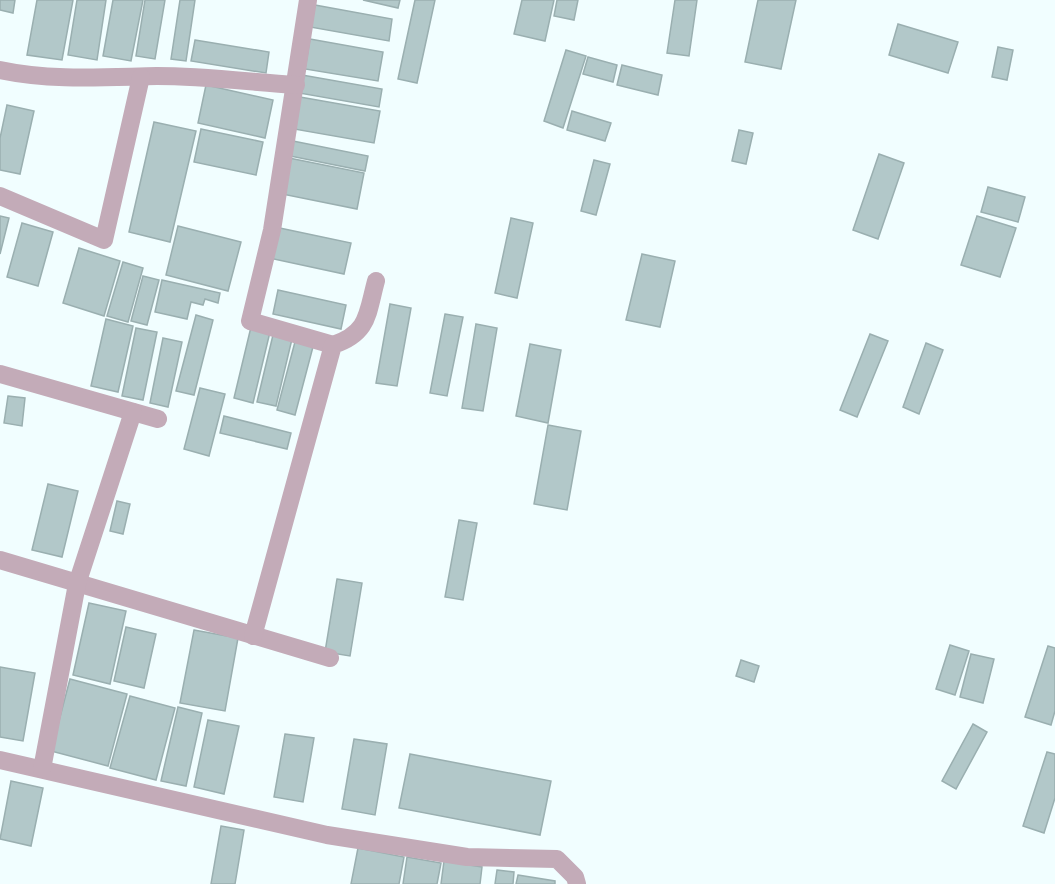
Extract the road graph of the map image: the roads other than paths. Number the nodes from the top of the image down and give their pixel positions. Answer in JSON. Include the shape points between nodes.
{"nodes":[{"id":1,"x":308,"y":0,"type":"edge"},
{"id":2,"x":0,"y":70,"type":"edge"},
{"id":3,"x":141,"y":77,"type":"junction"},
{"id":4,"x":296,"y":85,"type":"junction"},
{"id":5,"x":0,"y":196,"type":"edge"},
{"id":6,"x":376,"y":281,"type":"dead end"},
{"id":7,"x":333,"y":345,"type":"junction"},
{"id":8,"x":0,"y":374,"type":"edge"},
{"id":9,"x":133,"y":412,"type":"junction"},
{"id":10,"x":158,"y":419,"type":"dead end"},
{"id":11,"x":0,"y":560,"type":"edge"},
{"id":12,"x":77,"y":584,"type":"junction"},
{"id":13,"x":253,"y":636,"type":"junction"},
{"id":14,"x":330,"y":658,"type":"dead end"},
{"id":15,"x":0,"y":760,"type":"edge"},
{"id":16,"x":42,"y":769,"type":"junction"},
{"id":17,"x":577,"y":884,"type":"edge"}],
"edges":[{"from":1,"to":4,"type":"street"},
{"from":2,"to":3,"type":"street","via":[[97,78]]},
{"from":3,"to":4,"type":"street"},
{"from":3,"to":5,"type":"street","via":[[104,240]]},
{"from":4,"to":7,"type":"street","via":[[272,230],[250,321]]},
{"from":6,"to":7,"type":"street","via":[[364,326],[348,340]]},
{"from":7,"to":13,"type":"street"},
{"from":8,"to":9,"type":"street"},
{"from":9,"to":10,"type":"street"},
{"from":9,"to":12,"type":"street"},
{"from":11,"to":12,"type":"street"},
{"from":12,"to":13,"type":"street"},
{"from":12,"to":16,"type":"street"},
{"from":13,"to":14,"type":"street"},
{"from":15,"to":16,"type":"street"},
{"from":16,"to":17,"type":"street","via":[[327,835],[467,857],[557,859],[576,876]]}]}
